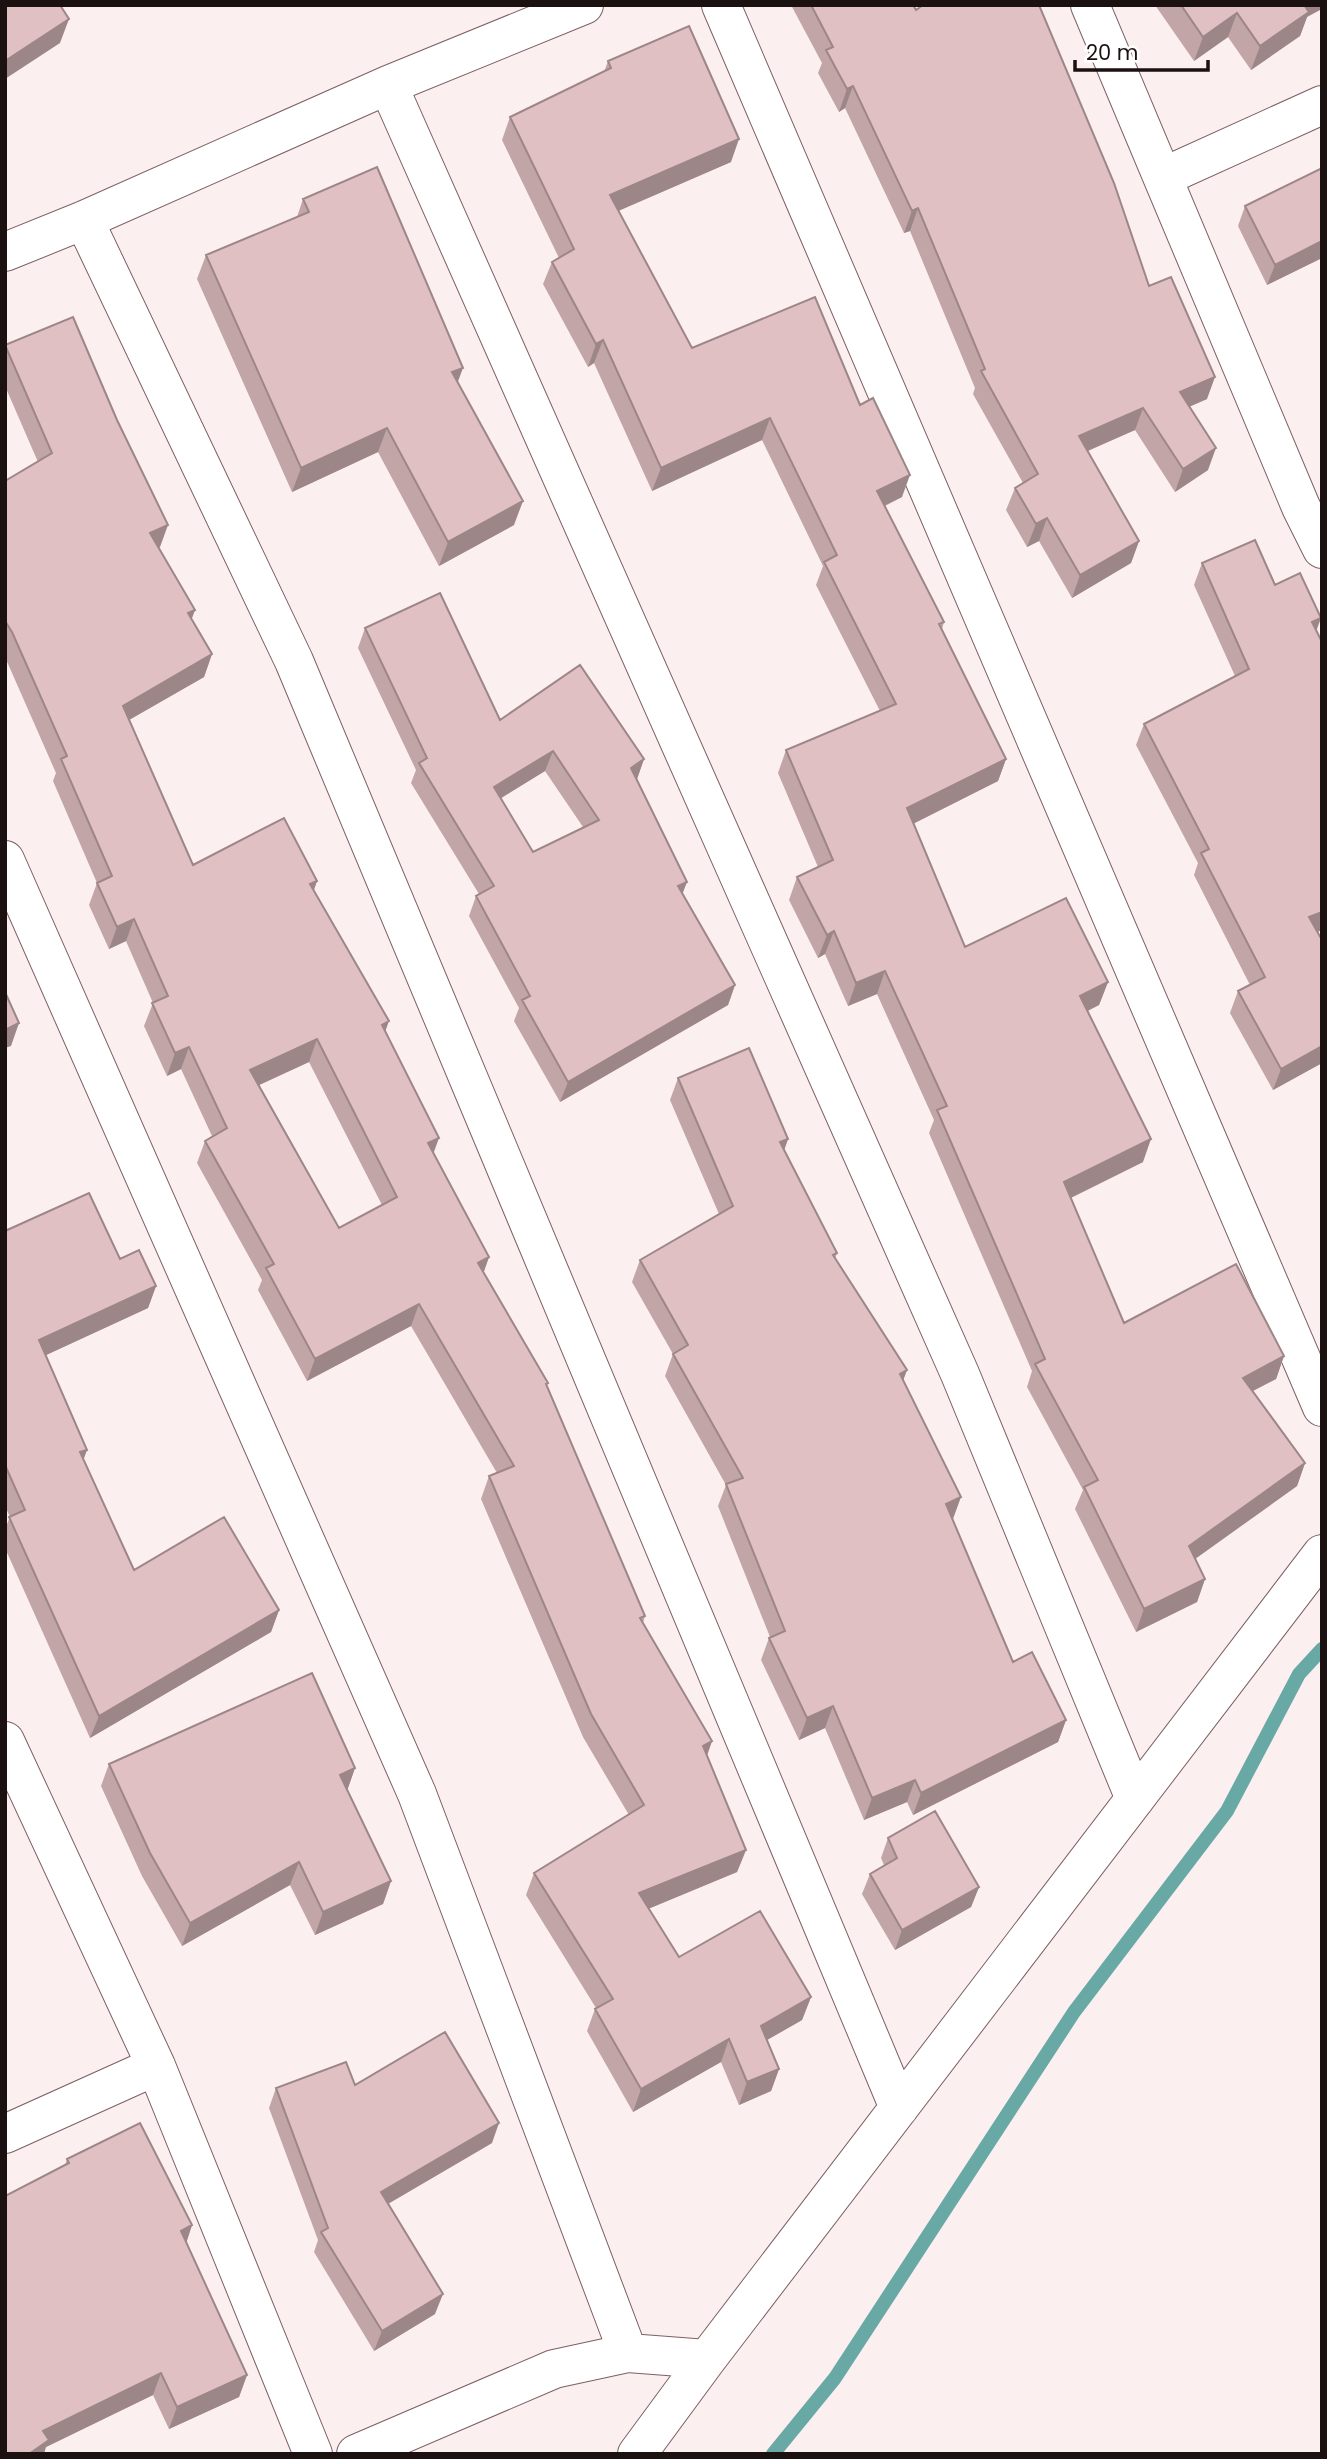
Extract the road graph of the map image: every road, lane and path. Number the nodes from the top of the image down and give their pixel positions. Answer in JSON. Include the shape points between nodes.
{"nodes":[{"id":1,"x":584,"y":5,"type":"edge"},
{"id":2,"x":721,"y":5,"type":"edge"},
{"id":3,"x":1090,"y":5,"type":"edge"},
{"id":4,"x":388,"y":85,"type":"junction"},
{"id":5,"x":1322,"y":105,"type":"edge"},
{"id":6,"x":1163,"y":177,"type":"junction"},
{"id":7,"x":84,"y":220,"type":"junction"},
{"id":8,"x":5,"y":253,"type":"edge"},
{"id":9,"x":1311,"y":502,"type":"edge"},
{"id":10,"x":1322,"y":549,"type":"edge"},
{"id":11,"x":5,"y":860,"type":"edge"},
{"id":12,"x":1322,"y":1407,"type":"edge"},
{"id":13,"x":1322,"y":1554,"type":"edge"},
{"id":14,"x":10,"y":1765,"type":"edge"},
{"id":15,"x":1135,"y":1799,"type":"junction"},
{"id":16,"x":156,"y":2066,"type":"junction"},
{"id":17,"x":899,"y":2108,"type":"junction"},
{"id":18,"x":5,"y":2134,"type":"edge"},
{"id":19,"x":628,"y":2353,"type":"junction"},
{"id":20,"x":707,"y":2359,"type":"junction"},
{"id":21,"x":313,"y":2454,"type":"edge"},
{"id":22,"x":356,"y":2454,"type":"edge"},
{"id":23,"x":637,"y":2454,"type":"edge"}],
"edges":[{"from":1,"to":4,"type":"street"},
{"from":2,"to":12,"type":"street"},
{"from":3,"to":6,"type":"street"},
{"from":4,"to":7,"type":"street"},
{"from":4,"to":15,"type":"street","via":[[960,1374]]},
{"from":5,"to":6,"type":"street"},
{"from":6,"to":9,"type":"street"},
{"from":7,"to":8,"type":"street"},
{"from":7,"to":17,"type":"street","via":[[294,661]]},
{"from":9,"to":10,"type":"street"},
{"from":11,"to":19,"type":"street","via":[[417,1794]]},
{"from":13,"to":15,"type":"street"},
{"from":14,"to":16,"type":"street"},
{"from":15,"to":17,"type":"street"},
{"from":16,"to":18,"type":"street"},
{"from":16,"to":21,"type":"street"},
{"from":17,"to":20,"type":"street"},
{"from":19,"to":20,"type":"street"},
{"from":19,"to":22,"type":"street","via":[[555,2369]]},
{"from":20,"to":23,"type":"street"}]}
